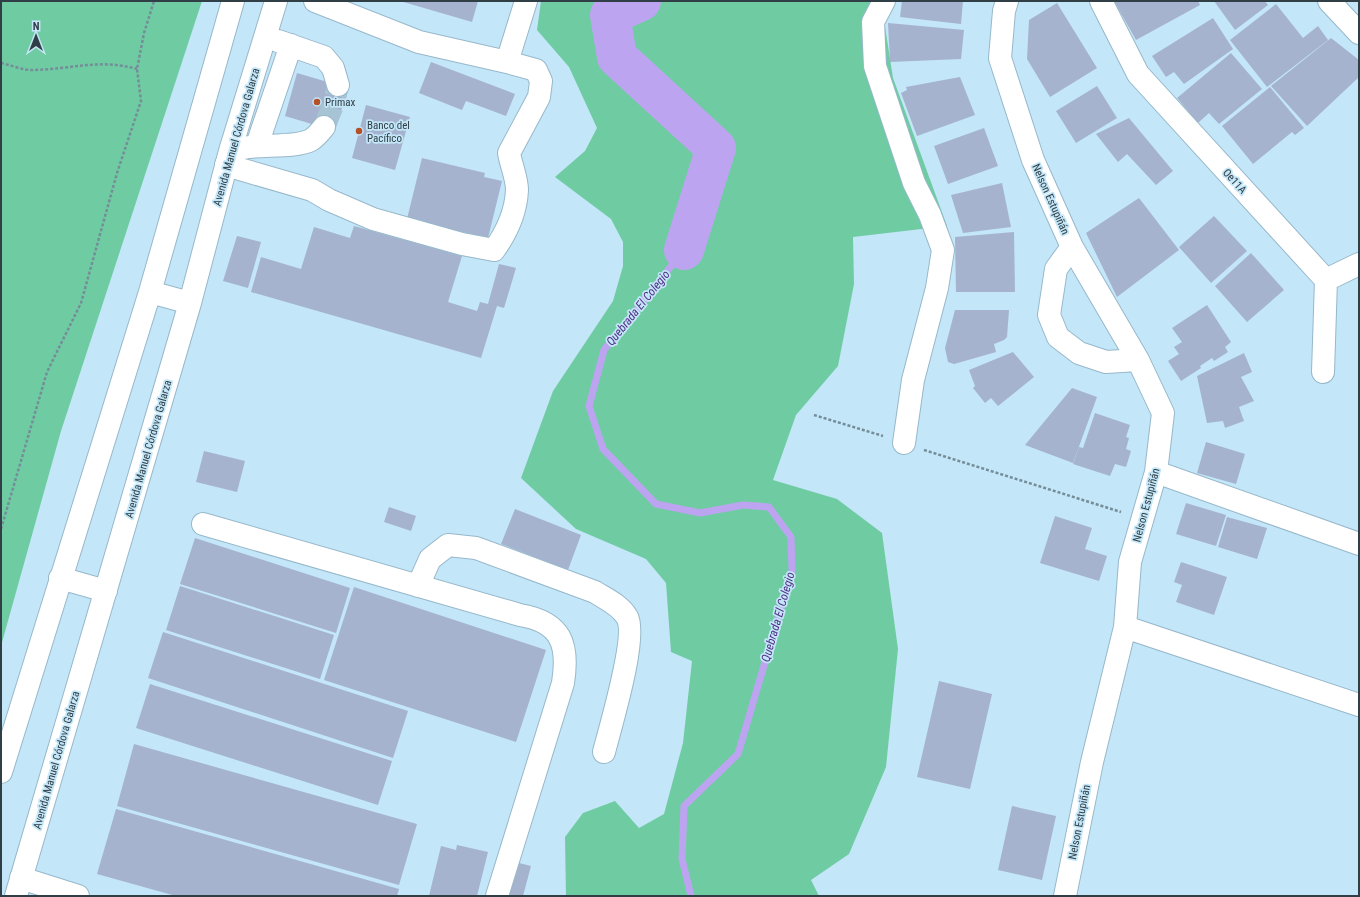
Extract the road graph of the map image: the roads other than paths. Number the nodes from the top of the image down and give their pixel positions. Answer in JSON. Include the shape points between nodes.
{"nodes":[{"id":1,"x":233,"y":1,"type":"edge"},
{"id":2,"x":276,"y":1,"type":"edge"},
{"id":3,"x":315,"y":1,"type":"edge"},
{"id":4,"x":526,"y":1,"type":"edge"},
{"id":5,"x":884,"y":1,"type":"edge"},
{"id":6,"x":1007,"y":1,"type":"edge"},
{"id":7,"x":1101,"y":1,"type":"edge"},
{"id":8,"x":1329,"y":1,"type":"edge"},
{"id":9,"x":340,"y":5,"type":"edge"},
{"id":10,"x":1359,"y":33,"type":"edge"},
{"id":11,"x":266,"y":36,"type":"junction"},
{"id":12,"x":291,"y":45,"type":"junction"},
{"id":13,"x":507,"y":62,"type":"junction"},
{"id":14,"x":338,"y":85,"type":"tunnel mouth"},
{"id":15,"x":324,"y":127,"type":"tunnel mouth"},
{"id":16,"x":257,"y":145,"type":"junction"},
{"id":17,"x":228,"y":158,"type":"junction"},
{"id":18,"x":1072,"y":247,"type":"junction"},
{"id":19,"x":1359,"y":264,"type":"edge"},
{"id":20,"x":1326,"y":280,"type":"junction"},
{"id":21,"x":150,"y":292,"type":"junction"},
{"id":22,"x":190,"y":304,"type":"junction"},
{"id":23,"x":1138,"y":360,"type":"junction"},
{"id":24,"x":1323,"y":372,"type":"dead end"},
{"id":25,"x":904,"y":443,"type":"road end"},
{"id":26,"x":1156,"y":472,"type":"junction"},
{"id":27,"x":203,"y":524,"type":"dead end"},
{"id":28,"x":1359,"y":544,"type":"edge"},
{"id":29,"x":60,"y":578,"type":"junction"},
{"id":30,"x":418,"y":586,"type":"junction"},
{"id":31,"x":106,"y":591,"type":"junction"},
{"id":32,"x":1124,"y":627,"type":"junction"},
{"id":33,"x":1359,"y":705,"type":"edge"},
{"id":34,"x":604,"y":752,"type":"dead end"},
{"id":35,"x":1,"y":772,"type":"edge"},
{"id":36,"x":19,"y":887,"type":"edge"},
{"id":37,"x":78,"y":896,"type":"edge"},
{"id":38,"x":497,"y":896,"type":"edge"},
{"id":39,"x":1065,"y":896,"type":"edge"}],
"edges":[{"from":1,"to":21,"type":"street"},
{"from":2,"to":11,"type":"street","name":"Avenida Manuel Córdova Galarza"},
{"from":3,"to":9,"type":"street"},
{"from":4,"to":13,"type":"street"},
{"from":5,"to":25,"type":"street","via":[[873,22],[875,66],[914,183],[943,250],[937,288],[913,380]]},
{"from":6,"to":18,"type":"street","name":"Nelson Estupiñán","via":[[1000,58],[1033,160]]},
{"from":7,"to":20,"type":"street","name":"Oe11A","via":[[1138,74]]},
{"from":8,"to":10,"type":"street"},
{"from":9,"to":13,"type":"street","via":[[420,42]]},
{"from":11,"to":12,"type":"street"},
{"from":11,"to":17,"type":"street","name":"Avenida Manuel Córdova Galarza"},
{"from":12,"to":14,"type":"street","via":[[324,57],[333,68]]},
{"from":12,"to":16,"type":"street"},
{"from":13,"to":17,"type":"street","via":[[536,70],[541,81],[539,97],[509,153],[517,189],[506,233],[494,250],[462,244],[373,219],[312,190]]},
{"from":15,"to":16,"type":"street","via":[[310,141]]},
{"from":16,"to":17,"type":"street"},
{"from":17,"to":22,"type":"street","name":"Avenida Manuel Córdova Galarza"},
{"from":18,"to":23,"type":"street","name":"Nelson Estupiñán"},
{"from":18,"to":23,"type":"street","via":[[1056,269],[1049,314],[1058,337],[1079,354],[1106,362]]},
{"from":19,"to":20,"type":"street"},
{"from":20,"to":24,"type":"street"},
{"from":21,"to":22,"type":"street"},
{"from":21,"to":29,"type":"street"},
{"from":22,"to":31,"type":"street","name":"Avenida Manuel Córdova Galarza"},
{"from":23,"to":26,"type":"street","name":"Nelson Estupiñán","via":[[1163,413]]},
{"from":26,"to":28,"type":"street"},
{"from":26,"to":32,"type":"street","name":"Nelson Estupiñán","via":[[1130,562]]},
{"from":27,"to":30,"type":"street"},
{"from":29,"to":31,"type":"street"},
{"from":29,"to":35,"type":"street"},
{"from":30,"to":34,"type":"street","via":[[430,559],[448,545],[476,548],[595,592],[613,602],[628,617],[630,646]]},
{"from":30,"to":38,"type":"street","via":[[536,618],[558,633],[563,642],[566,664],[563,683]]},
{"from":31,"to":36,"type":"street","name":"Avenida Manuel Córdova Galarza"},
{"from":32,"to":33,"type":"street"},
{"from":32,"to":39,"type":"street","name":"Nelson Estupiñán","via":[[1092,762]]},
{"from":36,"to":37,"type":"street"}]}
